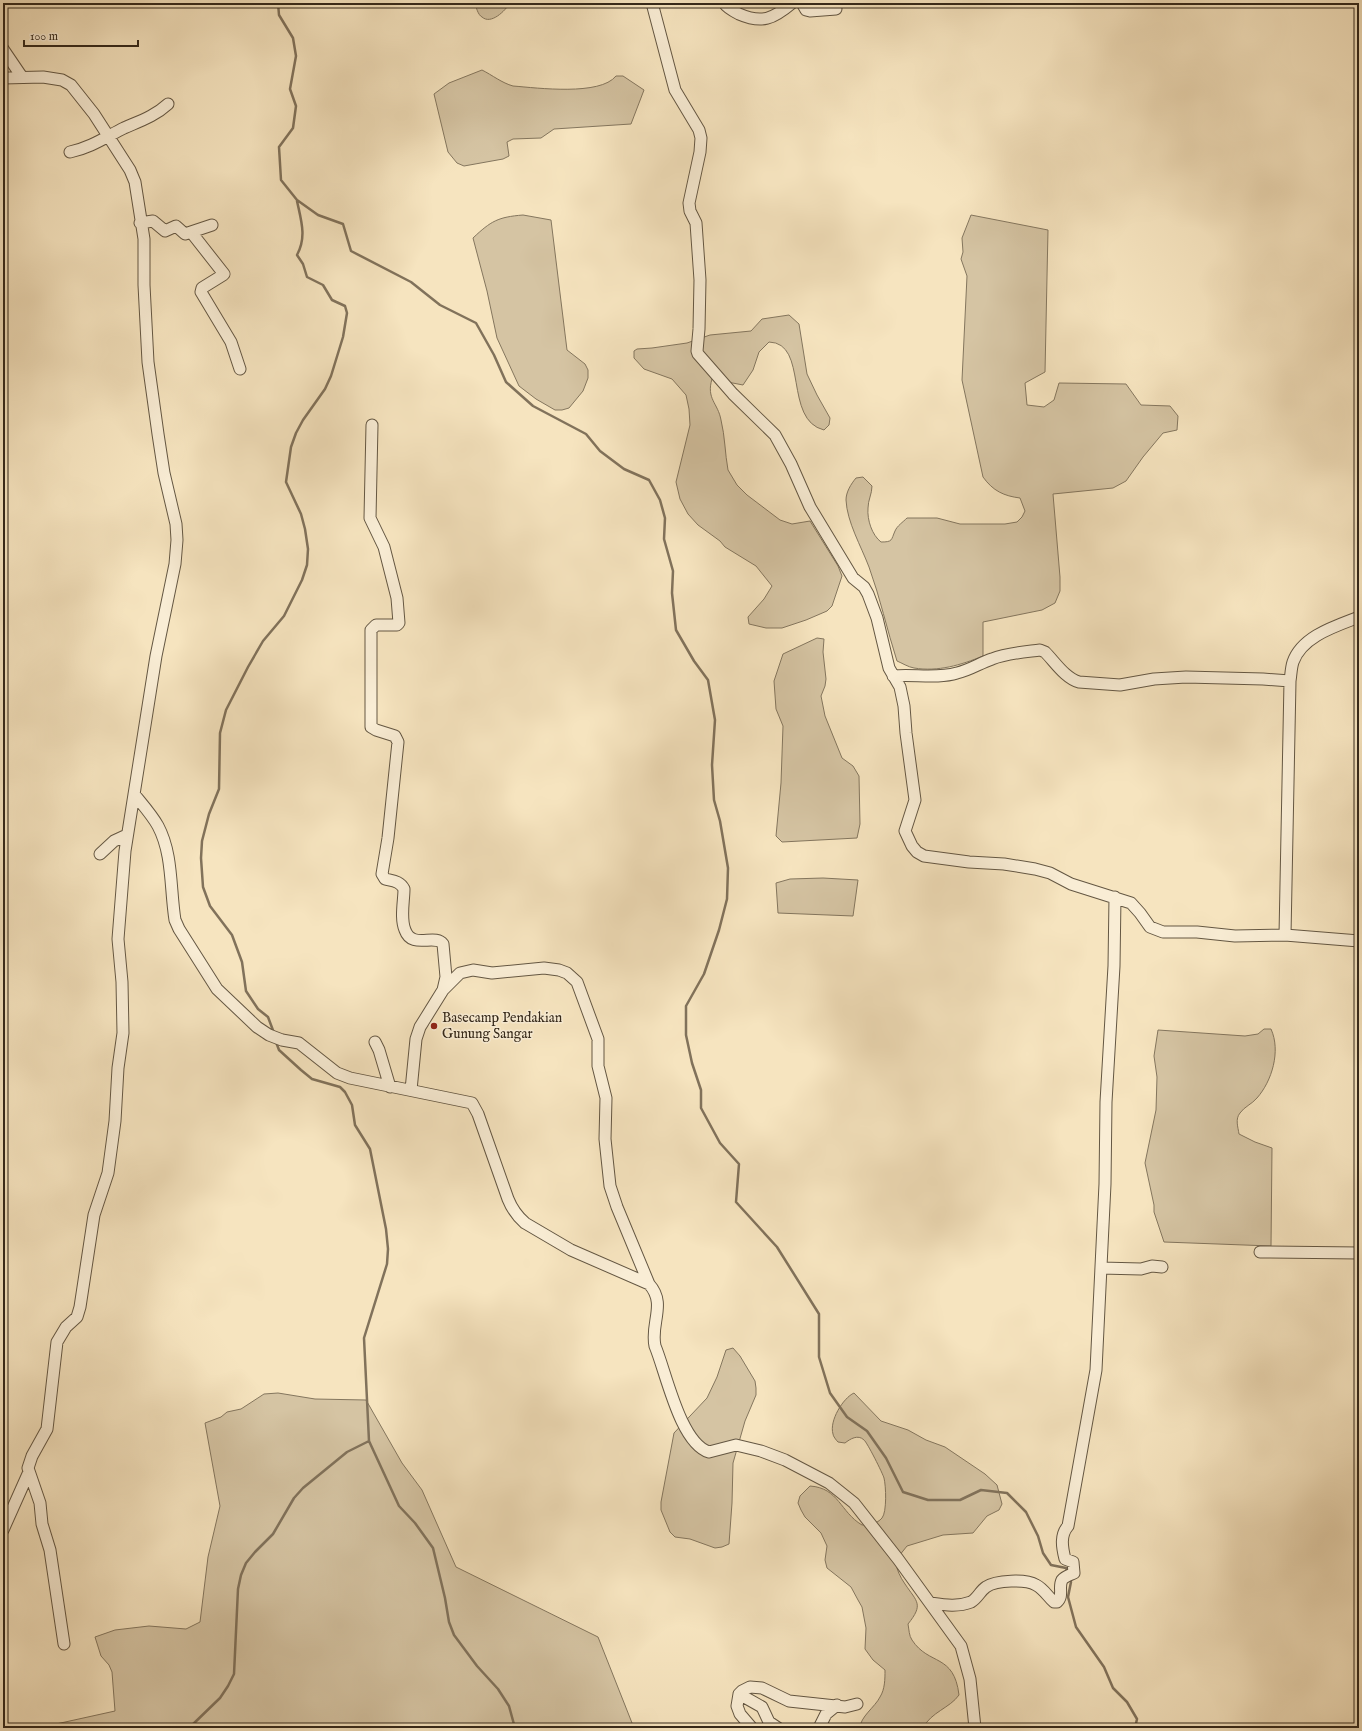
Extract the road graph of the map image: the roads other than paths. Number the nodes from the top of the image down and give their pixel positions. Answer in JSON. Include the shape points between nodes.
{"nodes":[{"id":1,"x":652,"y":3,"type":"edge"},
{"id":2,"x":724,"y":3,"type":"edge"},
{"id":3,"x":792,"y":3,"type":"edge"},
{"id":4,"x":802,"y":3,"type":"edge"},
{"id":5,"x":836,"y":9,"type":"dead end"},
{"id":6,"x":3,"y":49,"type":"edge"},
{"id":7,"x":22,"y":77,"type":"junction"},
{"id":8,"x":3,"y":78,"type":"edge"},
{"id":9,"x":168,"y":104,"type":"dead end"},
{"id":10,"x":108,"y":137,"type":"junction"},
{"id":11,"x":70,"y":152,"type":"dead end"},
{"id":12,"x":140,"y":223,"type":"junction"},
{"id":13,"x":212,"y":225,"type":"dead end"},
{"id":14,"x":191,"y":232,"type":"junction"},
{"id":15,"x":240,"y":369,"type":"dead end"},
{"id":16,"x":372,"y":425,"type":"dead end"},
{"id":17,"x":1359,"y":617,"type":"edge"},
{"id":18,"x":893,"y":676,"type":"junction"},
{"id":19,"x":1290,"y":681,"type":"junction"},
{"id":20,"x":134,"y":794,"type":"junction"},
{"id":21,"x":127,"y":835,"type":"junction"},
{"id":22,"x":100,"y":854,"type":"dead end"},
{"id":23,"x":1115,"y":897,"type":"junction"},
{"id":24,"x":1285,"y":934,"type":"junction"},
{"id":25,"x":1359,"y":940,"type":"edge"},
{"id":26,"x":443,"y":990,"type":"junction"},
{"id":27,"x":375,"y":1042,"type":"dead end"},
{"id":28,"x":390,"y":1087,"type":"junction"},
{"id":29,"x":411,"y":1090,"type":"junction"},
{"id":30,"x":1260,"y":1252,"type":"dead end"},
{"id":31,"x":1359,"y":1253,"type":"edge"},
{"id":32,"x":1162,"y":1267,"type":"dead end"},
{"id":33,"x":1101,"y":1268,"type":"junction"},
{"id":34,"x":649,"y":1284,"type":"junction"},
{"id":35,"x":28,"y":1474,"type":"junction"},
{"id":36,"x":3,"y":1530,"type":"edge"},
{"id":37,"x":931,"y":1604,"type":"junction"},
{"id":38,"x":64,"y":1644,"type":"dead end"},
{"id":39,"x":739,"y":1694,"type":"junction"},
{"id":40,"x":857,"y":1704,"type":"dead end"},
{"id":41,"x":837,"y":1705,"type":"junction"},
{"id":42,"x":752,"y":1728,"type":"edge"},
{"id":43,"x":778,"y":1728,"type":"edge"},
{"id":44,"x":819,"y":1728,"type":"edge"},
{"id":45,"x":975,"y":1728,"type":"edge"}],
"edges":[{"from":1,"to":18,"type":"street","via":[[675,90],[699,130],[701,138],[689,203],[696,223],[700,280],[698,354],[733,394],[775,435],[810,507],[853,578],[868,594]]},
{"from":2,"to":3,"type":"street","via":[[748,19],[756,20],[767,19]]},
{"from":4,"to":5,"type":"street","via":[[806,10],[810,11]]},
{"from":6,"to":7,"type":"street"},
{"from":7,"to":8,"type":"street"},
{"from":7,"to":10,"type":"street","via":[[62,80],[71,85]]},
{"from":9,"to":10,"type":"street","via":[[151,117]]},
{"from":10,"to":11,"type":"street","via":[[87,148]]},
{"from":10,"to":12,"type":"street","via":[[135,182]]},
{"from":12,"to":14,"type":"street","via":[[154,221],[164,231],[176,226],[183,233]]},
{"from":12,"to":20,"type":"street","via":[[145,254],[148,362],[164,473],[176,524],[177,540],[175,564],[156,656]]},
{"from":13,"to":14,"type":"street"},
{"from":14,"to":15,"type":"street","via":[[224,274],[202,288],[201,292],[231,342]]},
{"from":16,"to":26,"type":"street","via":[[370,518],[384,547],[397,598],[399,623],[376,625],[371,630],[371,727],[396,737],[398,742],[382,874],[385,879],[402,884],[403,923],[408,936],[418,941],[437,940],[443,944],[446,977]]},
{"from":17,"to":19,"type":"street","via":[[1325,631],[1303,647],[1293,663]]},
{"from":18,"to":19,"type":"street","via":[[956,674],[1008,654],[1040,650],[1045,652],[1065,674],[1079,682],[1120,685],[1186,677]]},
{"from":18,"to":23,"type":"street","via":[[900,688],[904,706],[915,800],[905,832],[917,852],[943,860],[1035,869],[1050,873],[1071,884]]},
{"from":19,"to":24,"type":"street"},
{"from":20,"to":21,"type":"street"},
{"from":20,"to":28,"type":"street","via":[[158,825],[166,843],[175,920],[217,989],[269,1035],[299,1043],[337,1073]]},
{"from":21,"to":22,"type":"street","via":[[114,841]]},
{"from":21,"to":35,"type":"street","via":[[118,939],[123,1033],[108,1173],[94,1215],[80,1307],[77,1317],[66,1327],[58,1342],[47,1429],[28,1463]]},
{"from":23,"to":24,"type":"street","via":[[1133,904],[1150,927],[1162,932],[1235,936]]},
{"from":23,"to":33,"type":"street"},
{"from":24,"to":25,"type":"street"},
{"from":26,"to":29,"type":"street","via":[[420,1027],[416,1039]]},
{"from":26,"to":34,"type":"street","via":[[460,973],[472,970],[492,973],[544,968],[558,970],[577,982],[598,1039],[598,1066],[606,1098],[606,1155],[613,1196]]},
{"from":27,"to":28,"type":"street"},
{"from":28,"to":29,"type":"street"},
{"from":29,"to":34,"type":"street","via":[[468,1101],[474,1105],[513,1210],[525,1223],[571,1250]]},
{"from":30,"to":31,"type":"street"},
{"from":32,"to":33,"type":"street"},
{"from":33,"to":37,"type":"street","via":[[1096,1370],[1068,1526],[1064,1531],[1062,1544],[1066,1559],[1072,1562],[1074,1569],[1061,1581],[1061,1597],[1054,1602],[1034,1584],[1017,1581],[987,1586],[975,1599],[964,1604]]},
{"from":34,"to":37,"type":"street","via":[[655,1291],[658,1301],[655,1346],[678,1413],[698,1446],[709,1452],[736,1445],[753,1448],[785,1460],[828,1483],[854,1503]]},
{"from":35,"to":36,"type":"street"},
{"from":35,"to":38,"type":"street","via":[[40,1503],[42,1524],[50,1550]]},
{"from":37,"to":45,"type":"street","via":[[954,1635],[964,1655],[970,1679]]},
{"from":39,"to":41,"type":"street","via":[[746,1688],[756,1687],[789,1701]]},
{"from":39,"to":42,"type":"street","via":[[738,1710]]},
{"from":39,"to":43,"type":"street","via":[[762,1707],[768,1722]]},
{"from":40,"to":41,"type":"street"},
{"from":41,"to":44,"type":"street","via":[[826,1714]]}]}
